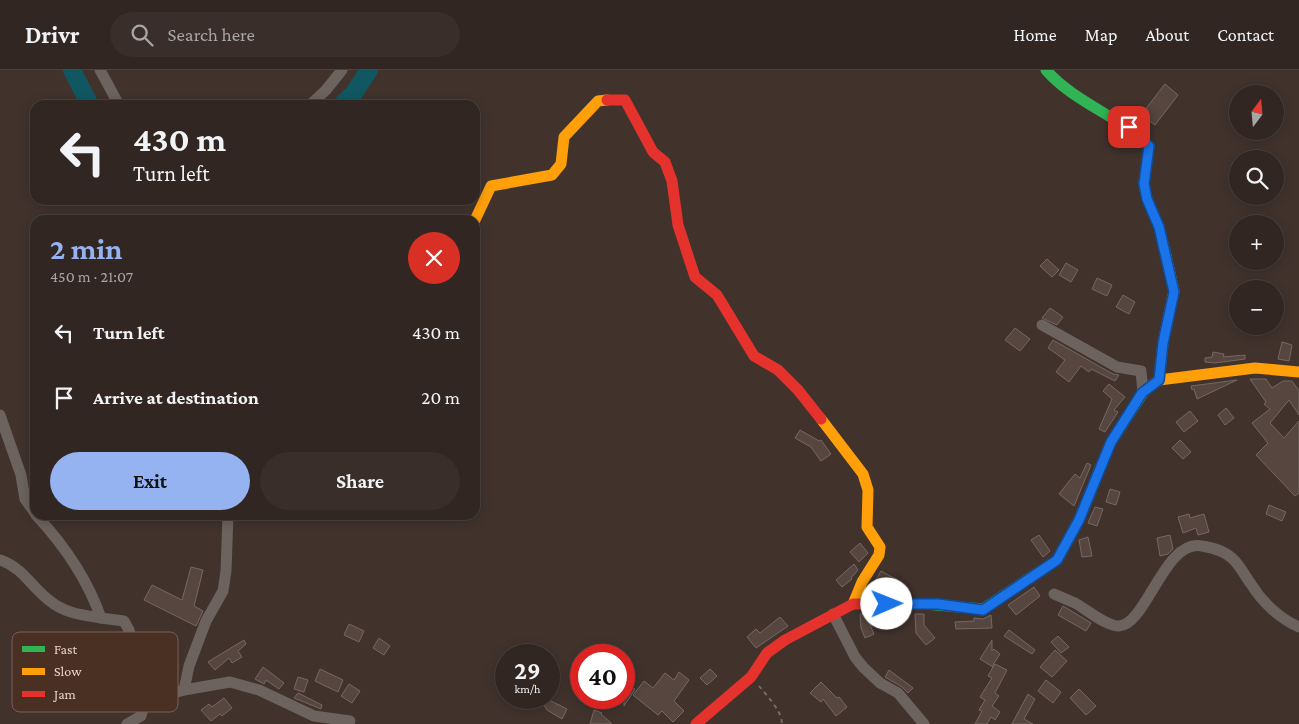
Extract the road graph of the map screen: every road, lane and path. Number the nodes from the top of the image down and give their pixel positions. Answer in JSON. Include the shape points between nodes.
{"nodes":[{"id":1,"x":100,"y":70,"type":"edge"},
{"id":2,"x":342,"y":70,"type":"edge"},
{"id":3,"x":1046,"y":70,"type":"edge"},
{"id":4,"x":116,"y":100,"type":"edge"},
{"id":5,"x":315,"y":100,"type":"edge"},
{"id":6,"x":477,"y":215,"type":"edge"},
{"id":7,"x":1042,"y":325,"type":"dead end"},
{"id":8,"x":1299,"y":372,"type":"edge"},
{"id":9,"x":1159,"y":380,"type":"junction"},
{"id":10,"x":1142,"y":393,"type":"junction"},
{"id":11,"x":0,"y":415,"type":"edge"},
{"id":12,"x":30,"y":506,"type":"edge"},
{"id":13,"x":41,"y":520,"type":"edge"},
{"id":14,"x":228,"y":520,"type":"edge"},
{"id":15,"x":0,"y":560,"type":"edge"},
{"id":16,"x":1054,"y":594,"type":"dead end"},
{"id":17,"x":853,"y":604,"type":"junction"},
{"id":18,"x":833,"y":614,"type":"junction"},
{"id":19,"x":101,"y":618,"type":"junction"},
{"id":20,"x":1299,"y":627,"type":"edge"},
{"id":21,"x":129,"y":632,"type":"edge"},
{"id":22,"x":751,"y":677,"type":"junction"},
{"id":23,"x":184,"y":690,"type":"junction"},
{"id":24,"x":178,"y":692,"type":"edge"},
{"id":25,"x":144,"y":720,"type":"edge"},
{"id":26,"x":350,"y":721,"type":"dead end"},
{"id":27,"x":127,"y":724,"type":"edge"},
{"id":28,"x":696,"y":724,"type":"edge"},
{"id":29,"x":782,"y":724,"type":"edge"},
{"id":30,"x":924,"y":724,"type":"edge"}],
"edges":[{"from":1,"to":4,"type":"street"},
{"from":2,"to":5,"type":"street"},
{"from":3,"to":9,"type":"street","via":[[1075,96],[1097,111],[1117,119],[1149,146],[1144,184],[1159,227],[1174,292]]},
{"from":6,"to":17,"type":"street","via":[[491,186],[552,175],[561,164],[564,137],[598,101],[626,100],[672,181],[678,225],[695,277],[717,295],[754,356],[778,370],[798,390],[862,474],[868,490],[867,527],[880,548]]},
{"from":7,"to":10,"type":"street","via":[[1117,367],[1141,371]]},
{"from":8,"to":9,"type":"street","via":[[1255,368]]},
{"from":9,"to":10,"type":"street"},
{"from":10,"to":17,"type":"street","via":[[1111,442],[1079,520],[1057,560],[983,610],[938,604]]},
{"from":11,"to":12,"type":"street","via":[[21,475],[25,499]]},
{"from":13,"to":19,"type":"street","via":[[83,575]]},
{"from":14,"to":23,"type":"street","via":[[223,591],[206,621],[189,666]]},
{"from":15,"to":19,"type":"street","via":[[21,570],[50,602],[80,615]]},
{"from":16,"to":20,"type":"street","via":[[1119,626],[1127,623],[1137,612],[1175,556],[1184,548],[1200,545],[1233,558],[1263,601]]},
{"from":17,"to":18,"type":"street"},
{"from":18,"to":22,"type":"street","via":[[767,653]]},
{"from":18,"to":30,"type":"street","via":[[863,667],[880,683],[898,693]]},
{"from":19,"to":21,"type":"street","via":[[124,621]]},
{"from":22,"to":28,"type":"street"},
{"from":22,"to":29,"type":"path","via":[[770,699]]},
{"from":23,"to":24,"type":"street"},
{"from":23,"to":26,"type":"street","via":[[238,683],[314,716]]},
{"from":25,"to":27,"type":"street"}]}
